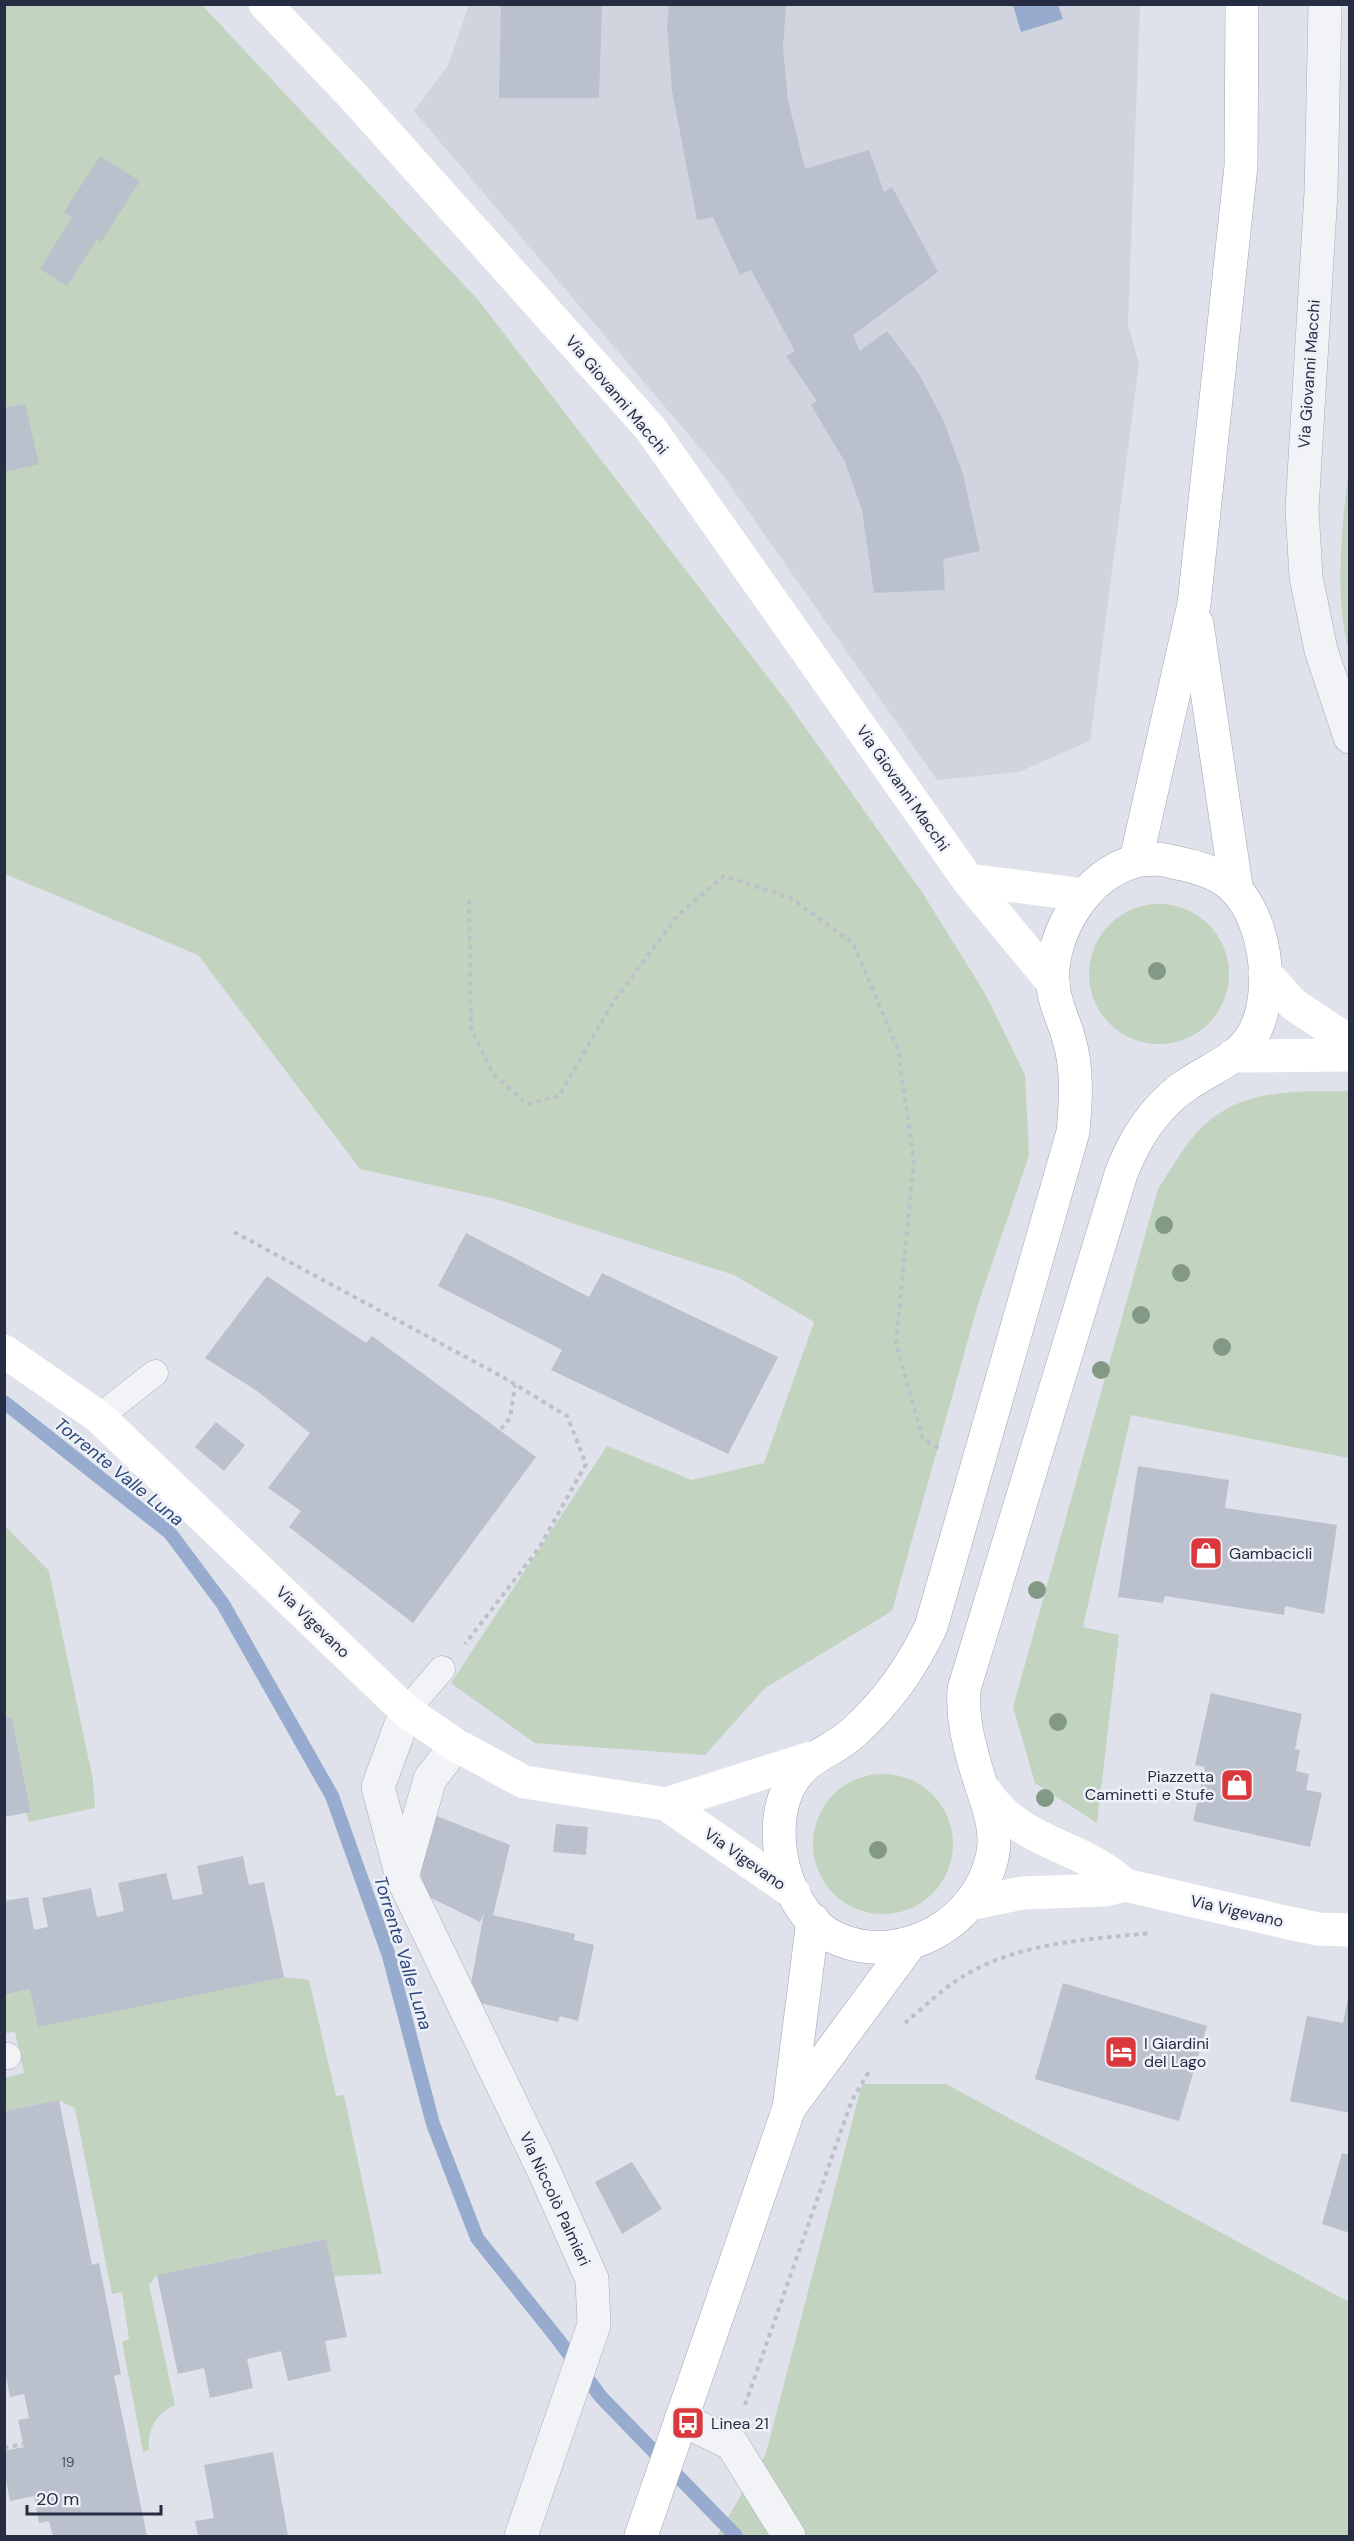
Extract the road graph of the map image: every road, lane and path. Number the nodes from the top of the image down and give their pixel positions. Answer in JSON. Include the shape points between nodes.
{"nodes":[{"id":1,"x":265,"y":4,"type":"edge"},
{"id":2,"x":1242,"y":4,"type":"edge"},
{"id":3,"x":1325,"y":4,"type":"edge"},
{"id":4,"x":1194,"y":604,"type":"junction"},
{"id":5,"x":1350,"y":737,"type":"edge"},
{"id":6,"x":1136,"y":860,"type":"junction"},
{"id":7,"x":968,"y":880,"type":"junction"},
{"id":8,"x":1236,"y":886,"type":"junction"},
{"id":9,"x":1084,"y":895,"type":"junction"},
{"id":10,"x":469,"y":900,"type":"dead end"},
{"id":11,"x":1265,"y":973,"type":"junction"},
{"id":12,"x":1053,"y":983,"type":"junction"},
{"id":13,"x":1350,"y":1042,"type":"edge"},
{"id":14,"x":1350,"y":1055,"type":"edge"},
{"id":15,"x":1233,"y":1056,"type":"junction"},
{"id":16,"x":234,"y":1232,"type":"dead end"},
{"id":17,"x":4,"y":1352,"type":"edge"},
{"id":18,"x":155,"y":1373,"type":"dead end"},
{"id":19,"x":515,"y":1385,"type":"junction"},
{"id":20,"x":99,"y":1417,"type":"junction"},
{"id":21,"x":501,"y":1430,"type":"dead end"},
{"id":22,"x":976,"y":1465,"type":"junction"},
{"id":23,"x":442,"y":1669,"type":"joint"},
{"id":24,"x":406,"y":1711,"type":"junction"},
{"id":25,"x":456,"y":1745,"type":"junction"},
{"id":26,"x":811,"y":1758,"type":"junction"},
{"id":27,"x":985,"y":1791,"type":"junction"},
{"id":28,"x":666,"y":1804,"type":"junction"},
{"id":29,"x":402,"y":1876,"type":"junction"},
{"id":30,"x":1125,"y":1885,"type":"junction"},
{"id":31,"x":794,"y":1893,"type":"junction"},
{"id":32,"x":969,"y":1904,"type":"junction"},
{"id":33,"x":813,"y":1920,"type":"junction"},
{"id":34,"x":1156,"y":1928,"type":"dead end"},
{"id":35,"x":1350,"y":1930,"type":"edge"},
{"id":36,"x":910,"y":1944,"type":"junction"},
{"id":37,"x":902,"y":2025,"type":"dead end"},
{"id":38,"x":872,"y":2067,"type":"dead end"},
{"id":39,"x":789,"y":2108,"type":"junction"},
{"id":40,"x":679,"y":2424,"type":"junction"},
{"id":41,"x":23,"y":2444,"type":"dead end"},
{"id":42,"x":732,"y":2444,"type":"junction"},
{"id":43,"x":4,"y":2448,"type":"edge"},
{"id":44,"x":642,"y":2533,"type":"edge"},
{"id":45,"x":520,"y":2536,"type":"edge"},
{"id":46,"x":789,"y":2536,"type":"edge"}],
"edges":[{"from":1,"to":7,"type":"main road","name":"Via Giovanni Macchi","via":[[354,96],[650,428]]},
{"from":2,"to":4,"type":"main road","via":[[1242,166]]},
{"from":3,"to":5,"type":"street","name":"Via Giovanni Macchi","via":[[1320,192],[1302,509],[1306,577],[1321,650]]},
{"from":4,"to":6,"type":"main road"},
{"from":4,"to":8,"type":"main road"},
{"from":6,"to":8,"type":"main road","via":[[1178,863]]},
{"from":6,"to":9,"type":"main road","via":[[1115,870]]},
{"from":7,"to":9,"type":"main road"},
{"from":7,"to":12,"type":"main road","name":"Via Giovanni Macchi"},
{"from":8,"to":11,"type":"main road","via":[[1254,918]]},
{"from":9,"to":12,"type":"main road","via":[[1061,936],[1054,959]]},
{"from":10,"to":22,"type":"path","via":[[471,1029],[493,1074],[528,1104],[559,1096],[612,1004],[678,915],[724,876],[791,898],[853,943],[898,1049],[914,1161],[896,1342],[923,1439]]},
{"from":11,"to":13,"type":"main road","via":[[1293,1004]]},
{"from":11,"to":15,"type":"main road","via":[[1266,998],[1260,1017]]},
{"from":12,"to":22,"type":"main road","via":[[1075,1070],[1073,1132]]},
{"from":14,"to":15,"type":"main road"},
{"from":15,"to":27,"type":"main road","via":[[1167,1100],[1133,1144],[1121,1174],[964,1689],[965,1725]]},
{"from":16,"to":19,"type":"path"},
{"from":17,"to":20,"type":"main road","name":"Via Vigevano"},
{"from":18,"to":20,"type":"lane"},
{"from":19,"to":21,"type":"path","via":[[510,1418]]},
{"from":19,"to":23,"type":"path","via":[[567,1416],[586,1464],[539,1548],[483,1623]]},
{"from":20,"to":24,"type":"main road","name":"Via Vigevano"},
{"from":22,"to":26,"type":"main road","via":[[931,1627],[913,1665],[895,1690],[852,1734]]},
{"from":23,"to":24,"type":"lane"},
{"from":24,"to":25,"type":"main road","name":"Via Vigevano"},
{"from":24,"to":29,"type":"street","name":"Via Niccolò Palmieri","via":[[378,1787]]},
{"from":25,"to":28,"type":"main road","name":"Via Vigevano","via":[[524,1782]]},
{"from":25,"to":29,"type":"street","via":[[430,1779]]},
{"from":26,"to":28,"type":"main road","name":"Via Vigevano"},
{"from":26,"to":31,"type":"main road","via":[[786,1791],[781,1815],[783,1872]]},
{"from":27,"to":30,"type":"main road","name":"Via Vigevano","via":[[1011,1822],[1094,1861]]},
{"from":27,"to":32,"type":"main road","via":[[993,1828],[993,1855],[988,1873]]},
{"from":28,"to":31,"type":"main road","name":"Via Vigevano"},
{"from":29,"to":45,"type":"street","name":"Via Niccolò Palmieri","via":[[592,2279],[594,2325]]},
{"from":30,"to":32,"type":"main road","name":"Via Vigevano","via":[[1105,1890],[1022,1893]]},
{"from":30,"to":35,"type":"main road","name":"Via Vigevano","via":[[1318,1929]]},
{"from":31,"to":33,"type":"main road"},
{"from":32,"to":36,"type":"main road","via":[[948,1926]]},
{"from":33,"to":36,"type":"main road","via":[[839,1940],[876,1946]]},
{"from":33,"to":39,"type":"main road"},
{"from":34,"to":37,"type":"path","via":[[1151,1933],[1051,1944],[996,1959],[961,1977]]},
{"from":36,"to":39,"type":"main road"},
{"from":38,"to":42,"type":"path","via":[[852,2100]]},
{"from":39,"to":40,"type":"main road"},
{"from":40,"to":42,"type":"street"},
{"from":40,"to":44,"type":"main road"},
{"from":41,"to":43,"type":"path"},
{"from":42,"to":46,"type":"street"}]}
